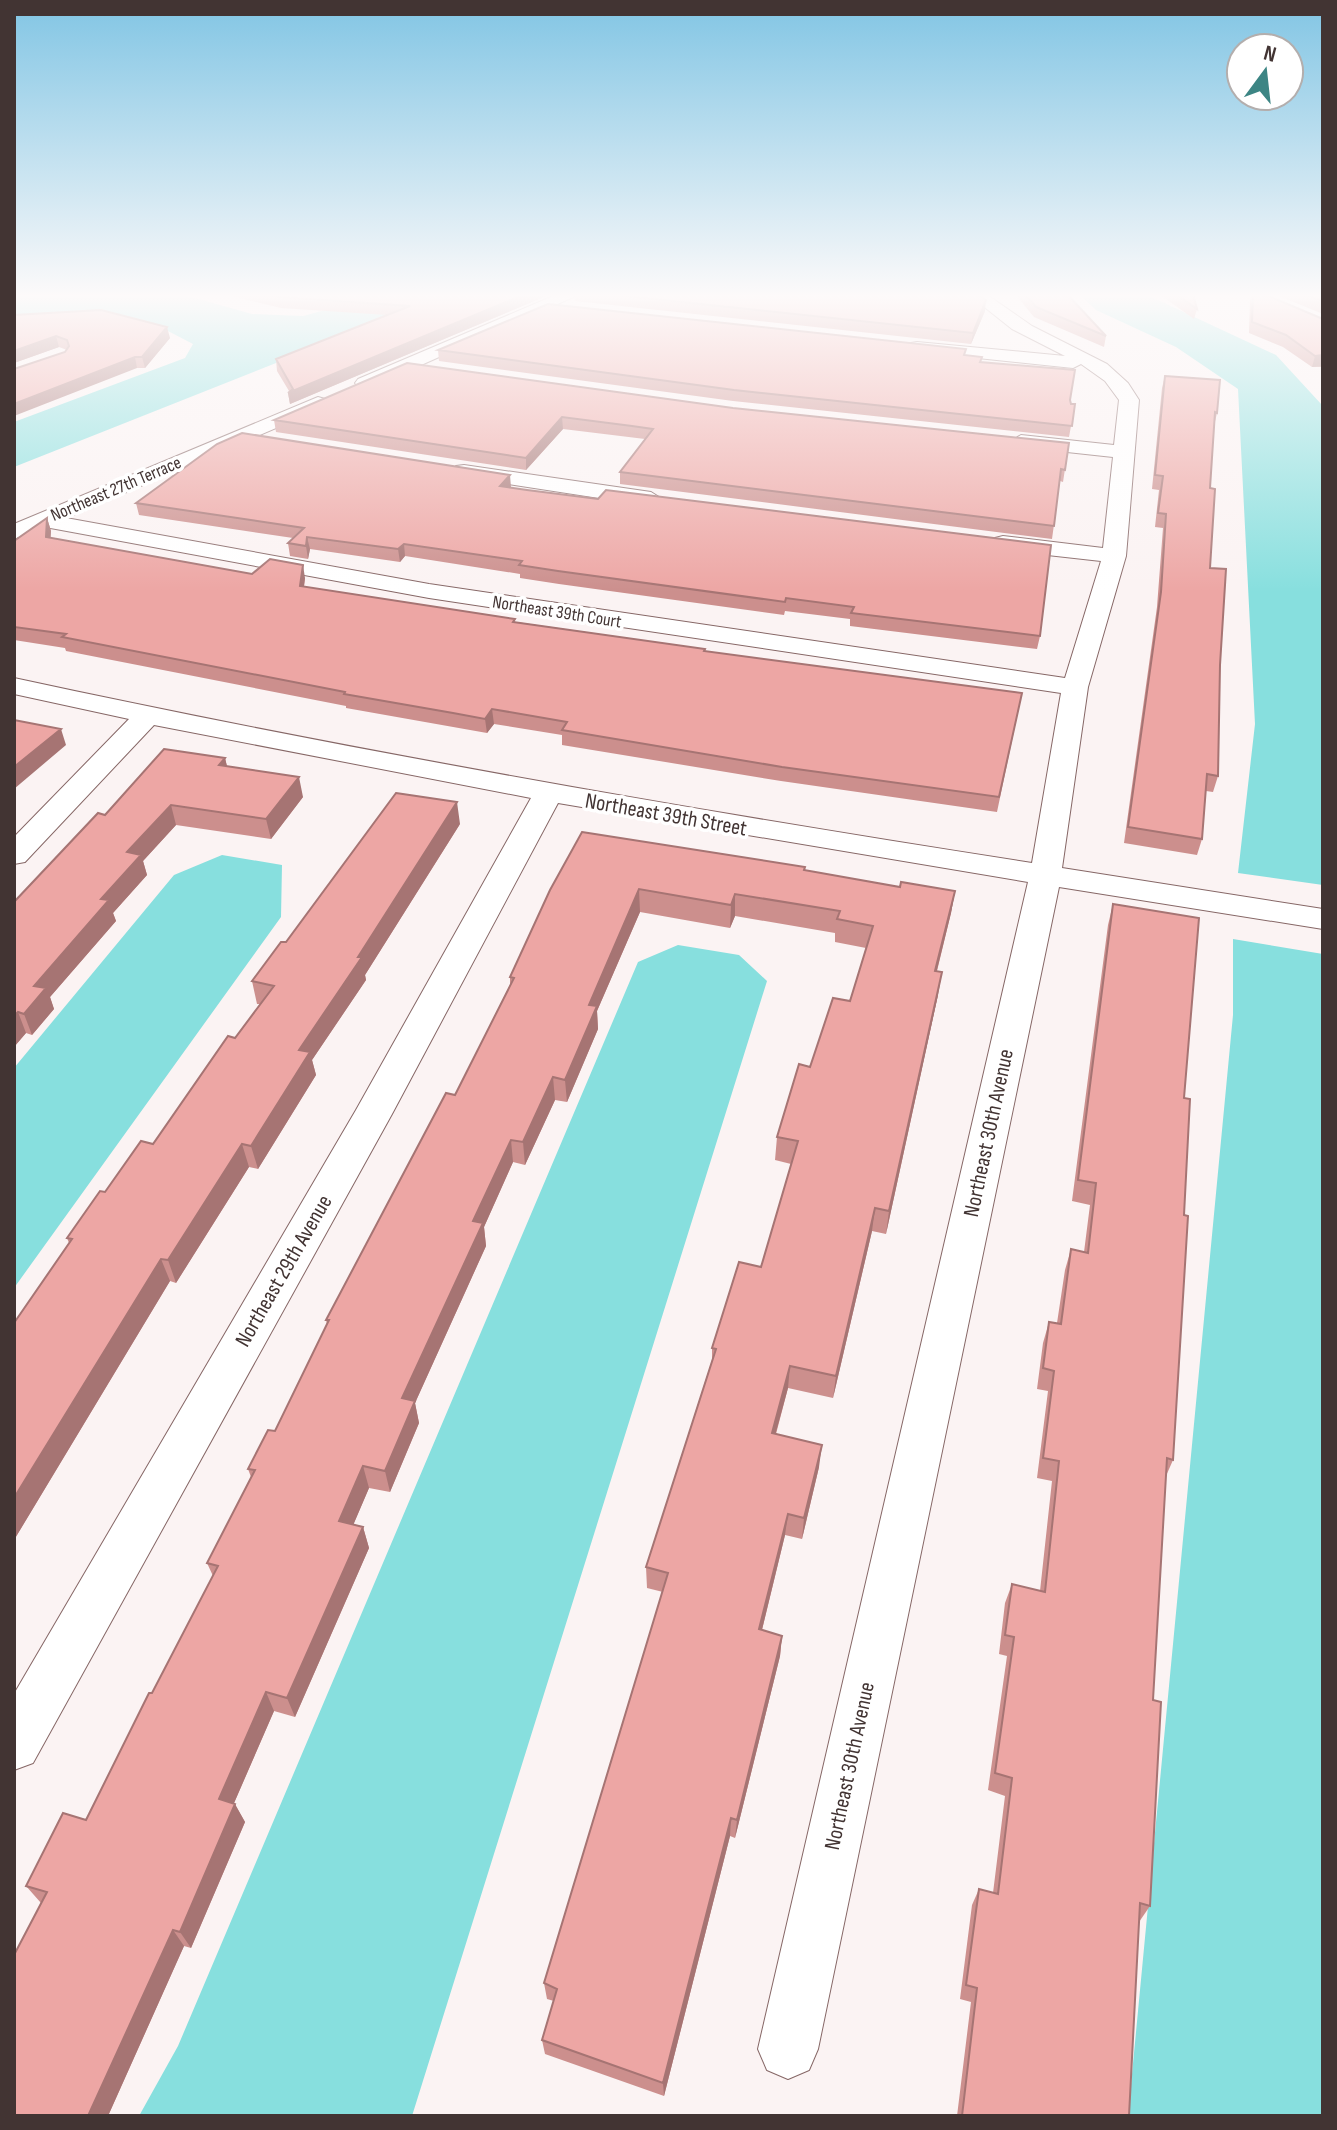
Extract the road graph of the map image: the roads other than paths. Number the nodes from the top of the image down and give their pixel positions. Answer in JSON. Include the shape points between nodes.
{"nodes":[{"id":1,"x":338,"y":393,"type":"edge"},
{"id":2,"x":1125,"y":393,"type":"edge"},
{"id":3,"x":241,"y":435,"type":"junction"},
{"id":4,"x":998,"y":439,"type":"edge"},
{"id":5,"x":280,"y":442,"type":"edge"},
{"id":6,"x":1123,"y":452,"type":"junction"},
{"id":7,"x":443,"y":467,"type":"edge"},
{"id":8,"x":672,"y":501,"type":"edge"},
{"id":9,"x":43,"y":520,"type":"junction"},
{"id":10,"x":14,"y":532,"type":"edge"},
{"id":11,"x":987,"y":541,"type":"edge"},
{"id":12,"x":1114,"y":556,"type":"junction"},
{"id":13,"x":14,"y":686,"type":"edge"},
{"id":14,"x":1075,"y":687,"type":"junction"},
{"id":15,"x":146,"y":717,"type":"junction"},
{"id":16,"x":548,"y":795,"type":"junction"},
{"id":17,"x":14,"y":855,"type":"edge"},
{"id":18,"x":1045,"y":877,"type":"junction"},
{"id":19,"x":1323,"y":919,"type":"edge"},
{"id":20,"x":14,"y":1744,"type":"edge"},
{"id":21,"x":788,"y":2049,"type":"dead end"}],
"edges":[{"from":1,"to":3,"type":"street","name":"Northeast 27th Terrace"},
{"from":2,"to":6,"type":"street","name":"Northeast 30th Avenue","via":[[1129,400]]},
{"from":3,"to":5,"type":"street"},
{"from":3,"to":9,"type":"street","name":"Northeast 27th Terrace"},
{"from":4,"to":6,"type":"street"},
{"from":6,"to":12,"type":"street","name":"Northeast 30th Avenue"},
{"from":7,"to":8,"type":"street"},
{"from":9,"to":10,"type":"street","name":"Northeast 27th Terrace"},
{"from":9,"to":14,"type":"street","name":"Northeast 39th Court","via":[[526,608]]},
{"from":11,"to":12,"type":"street"},
{"from":12,"to":14,"type":"street","name":"Northeast 30th Avenue"},
{"from":13,"to":15,"type":"street","name":"Northeast 39th Street"},
{"from":14,"to":18,"type":"street","name":"Northeast 30th Avenue"},
{"from":15,"to":16,"type":"street","name":"Northeast 39th Street"},
{"from":15,"to":17,"type":"street"},
{"from":16,"to":18,"type":"street","name":"Northeast 39th Street"},
{"from":16,"to":20,"type":"street","name":"Northeast 29th Avenue"},
{"from":18,"to":19,"type":"street","name":"Northeast 39th Street"},
{"from":18,"to":21,"type":"street","name":"Northeast 30th Avenue"}]}
